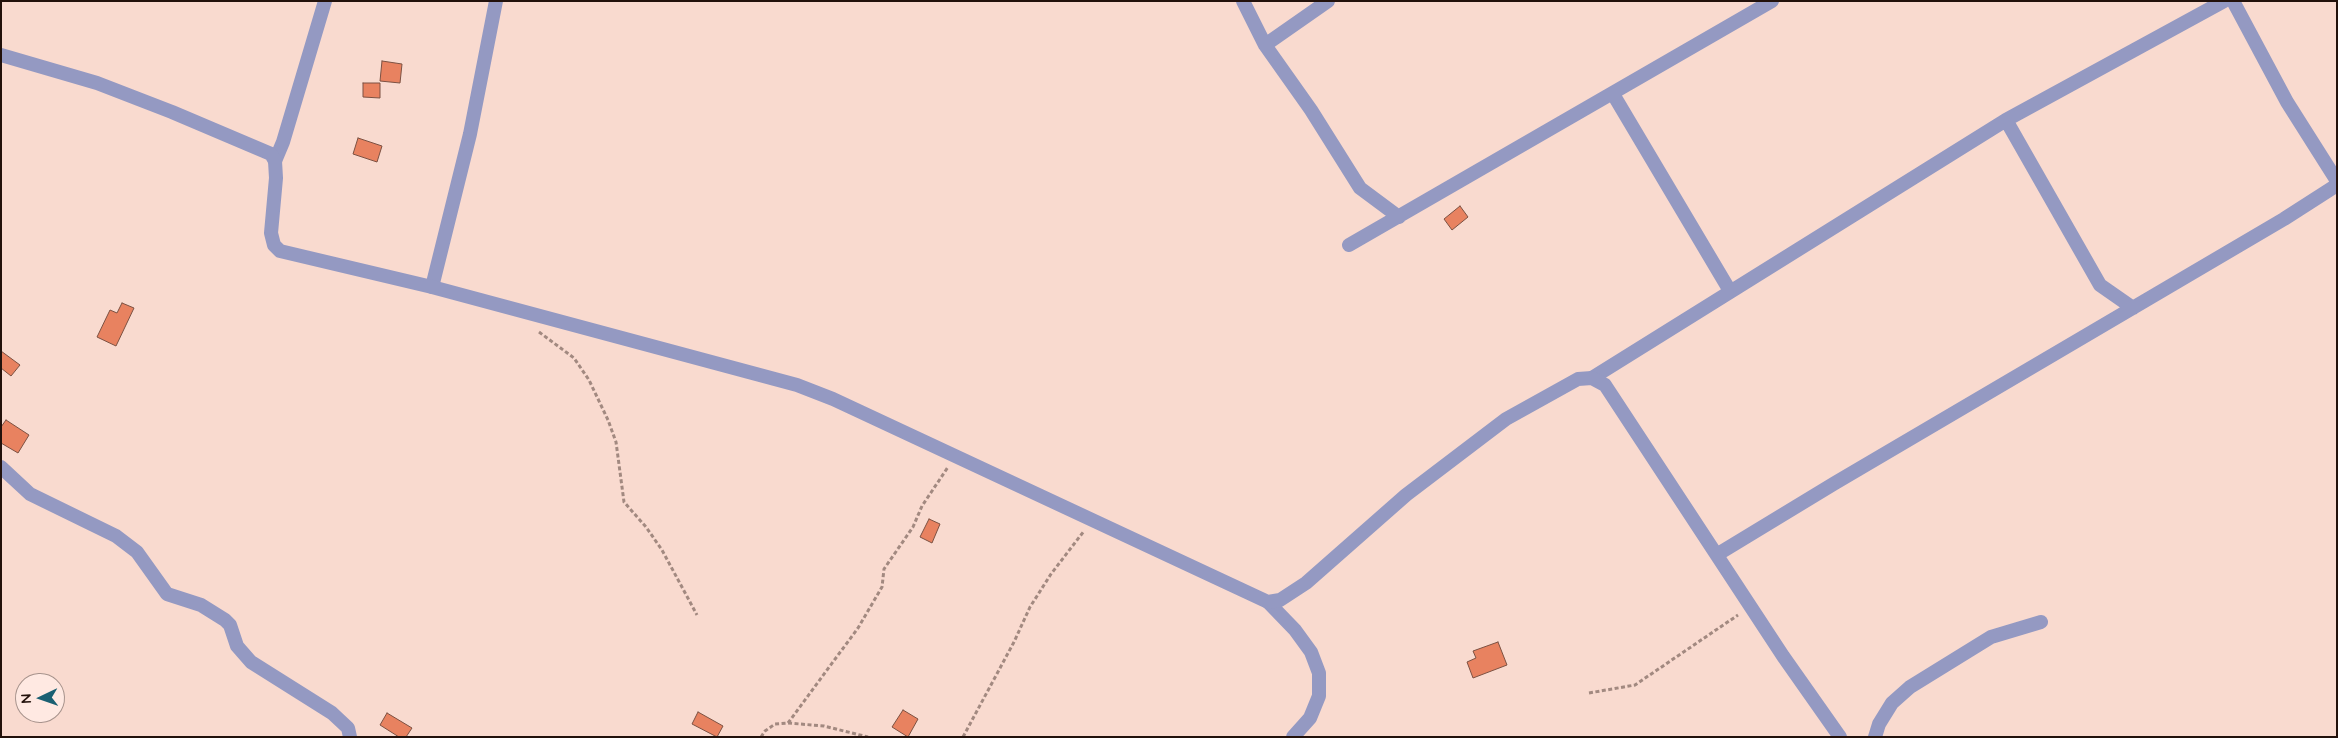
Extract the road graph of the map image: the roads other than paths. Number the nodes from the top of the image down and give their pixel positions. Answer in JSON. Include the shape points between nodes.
{"nodes":[{"id":1,"x":325,"y":1,"type":"edge"},
{"id":2,"x":496,"y":1,"type":"edge"},
{"id":3,"x":1244,"y":1,"type":"edge"},
{"id":4,"x":1328,"y":1,"type":"edge"},
{"id":5,"x":1772,"y":1,"type":"edge"},
{"id":6,"x":2224,"y":1,"type":"edge"},
{"id":7,"x":2233,"y":1,"type":"edge"},
{"id":8,"x":1265,"y":44,"type":"junction"},
{"id":9,"x":1,"y":55,"type":"edge"},
{"id":10,"x":1613,"y":94,"type":"junction"},
{"id":11,"x":2006,"y":120,"type":"junction"},
{"id":12,"x":275,"y":161,"type":"junction"},
{"id":13,"x":2337,"y":183,"type":"edge"},
{"id":14,"x":1399,"y":217,"type":"junction"},
{"id":15,"x":1349,"y":245,"type":"dead end"},
{"id":16,"x":432,"y":287,"type":"junction"},
{"id":17,"x":1730,"y":291,"type":"junction"},
{"id":18,"x":2133,"y":308,"type":"junction"},
{"id":19,"x":1592,"y":378,"type":"junction"},
{"id":20,"x":1,"y":467,"type":"edge"},
{"id":21,"x":1718,"y":554,"type":"junction"},
{"id":22,"x":1268,"y":602,"type":"junction"},
{"id":23,"x":2041,"y":622,"type":"dead end"},
{"id":24,"x":350,"y":737,"type":"edge"},
{"id":25,"x":1293,"y":737,"type":"edge"},
{"id":26,"x":1840,"y":737,"type":"edge"},
{"id":27,"x":1876,"y":737,"type":"edge"}],
"edges":[{"from":1,"to":12,"type":"street"},
{"from":2,"to":16,"type":"street","via":[[470,134]]},
{"from":3,"to":8,"type":"street"},
{"from":4,"to":8,"type":"street"},
{"from":5,"to":10,"type":"street"},
{"from":6,"to":11,"type":"street"},
{"from":7,"to":13,"type":"street","via":[[2287,102]]},
{"from":8,"to":14,"type":"street","via":[[1360,188]]},
{"from":9,"to":12,"type":"street","via":[[97,83],[172,112],[268,152]]},
{"from":10,"to":14,"type":"street"},
{"from":10,"to":17,"type":"street"},
{"from":11,"to":17,"type":"street"},
{"from":11,"to":18,"type":"street","via":[[2100,285]]},
{"from":12,"to":16,"type":"street","via":[[271,233],[274,245],[280,251]]},
{"from":13,"to":18,"type":"street","via":[[2284,220]]},
{"from":14,"to":15,"type":"street"},
{"from":16,"to":22,"type":"street","via":[[797,385]]},
{"from":17,"to":19,"type":"street"},
{"from":18,"to":21,"type":"street"},
{"from":19,"to":21,"type":"street","via":[[1605,385]]},
{"from":19,"to":22,"type":"street","via":[[1578,379],[1506,419],[1406,495],[1306,584],[1280,600]]},
{"from":20,"to":24,"type":"street","via":[[30,494],[116,536],[137,552],[167,594],[201,606],[226,620],[237,646],[251,662],[332,713],[348,728]]},
{"from":21,"to":26,"type":"street"},
{"from":22,"to":25,"type":"street","via":[[1311,652],[1319,673],[1319,696],[1310,718]]},
{"from":23,"to":27,"type":"street","via":[[1991,637],[1910,687],[1892,703],[1879,724]]}]}
